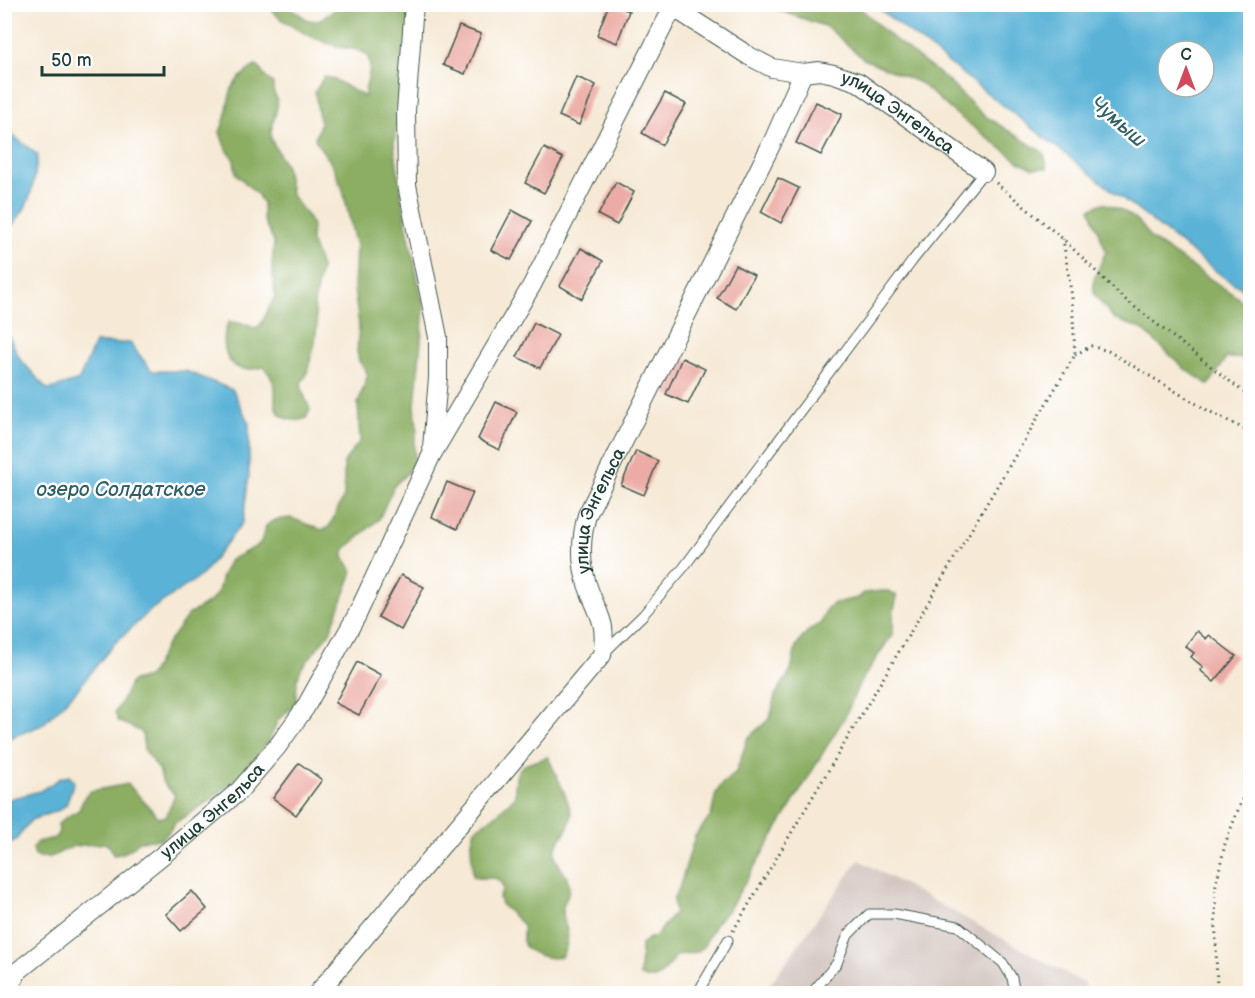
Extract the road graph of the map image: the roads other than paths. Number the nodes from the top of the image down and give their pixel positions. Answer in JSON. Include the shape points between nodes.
{"nodes":[{"id":1,"x":414,"y":4,"type":"edge"},
{"id":2,"x":670,"y":7,"type":"edge"},
{"id":3,"x":803,"y":73,"type":"junction"},
{"id":4,"x":984,"y":172,"type":"joint"},
{"id":5,"x":431,"y":456,"type":"junction"},
{"id":6,"x":602,"y":655,"type":"junction"},
{"id":7,"x":728,"y":940,"type":"road end"},
{"id":8,"x":6,"y":993,"type":"edge"},
{"id":9,"x":317,"y":993,"type":"edge"},
{"id":10,"x":697,"y":993,"type":"edge"},
{"id":11,"x":811,"y":993,"type":"edge"},
{"id":12,"x":1015,"y":993,"type":"edge"}],
"edges":[{"from":1,"to":5,"type":"street","name":"улица Энгельса","via":[[406,111],[407,185],[438,337]]},
{"from":2,"to":3,"type":"street","name":"улица Энгельса","via":[[772,68]]},
{"from":2,"to":5,"type":"street","name":"улица Энгельса","via":[[532,285]]},
{"from":3,"to":4,"type":"street","name":"улица Энгельса","via":[[819,71],[858,82]]},
{"from":3,"to":6,"type":"street","name":"улица Энгельса","via":[[587,515],[582,551],[586,582],[603,622]]},
{"from":4,"to":6,"type":"lane","via":[[684,567]]},
{"from":5,"to":8,"type":"street","name":"улица Энгельса","via":[[357,615],[305,708],[277,747],[239,791],[18,971]]},
{"from":6,"to":9,"type":"street"},
{"from":7,"to":10,"type":"lane"},
{"from":11,"to":12,"type":"lane","via":[[837,963],[848,935],[869,914],[894,914],[958,926],[1003,963]]}]}
